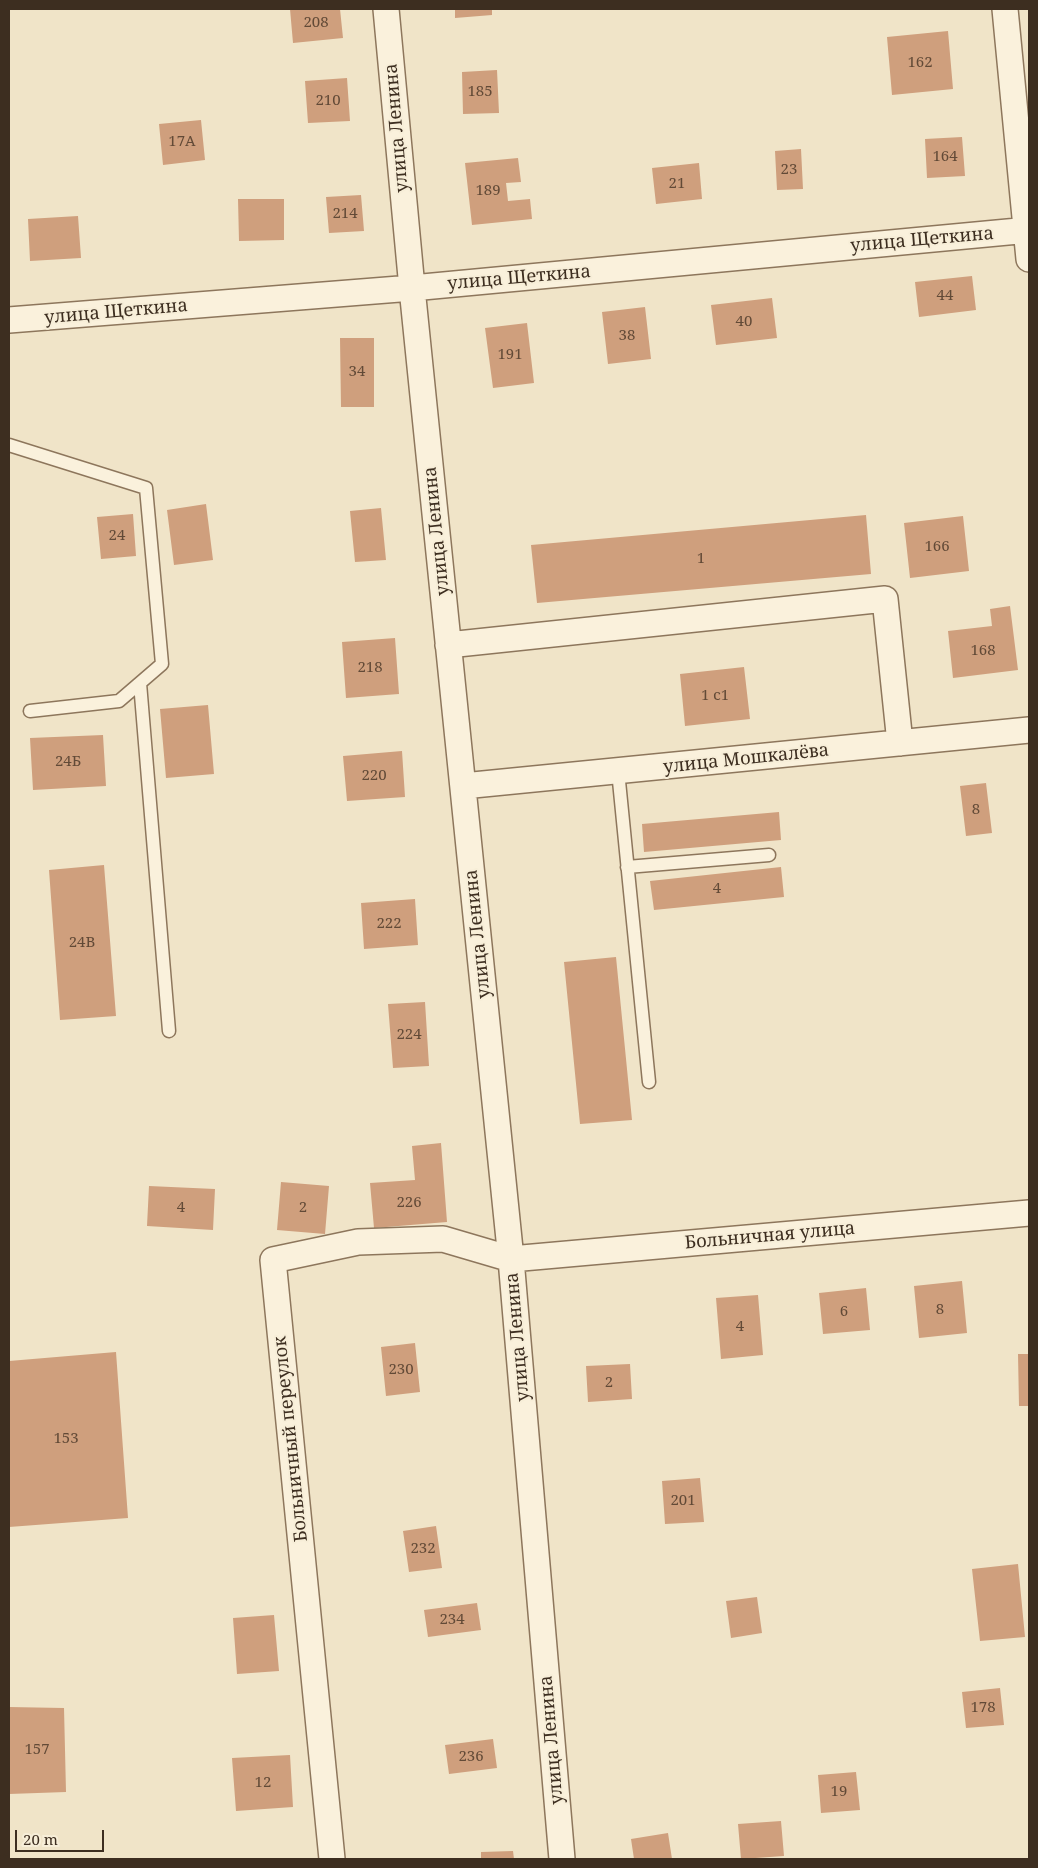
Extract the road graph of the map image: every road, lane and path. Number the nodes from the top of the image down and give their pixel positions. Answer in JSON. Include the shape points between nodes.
{"nodes":[{"id":1,"x":386,"y":9,"type":"edge"},
{"id":2,"x":1005,"y":9,"type":"edge"},
{"id":3,"x":1028,"y":230,"type":"edge"},
{"id":4,"x":1029,"y":259,"type":"edge"},
{"id":5,"x":412,"y":288,"type":"junction"},
{"id":6,"x":9,"y":320,"type":"edge"},
{"id":7,"x":9,"y":445,"type":"edge"},
{"id":8,"x":448,"y":645,"type":"junction"},
{"id":9,"x":140,"y":683,"type":"junction"},
{"id":10,"x":30,"y":711,"type":"dead end"},
{"id":11,"x":1029,"y":730,"type":"edge"},
{"id":12,"x":900,"y":743,"type":"junction"},
{"id":13,"x":618,"y":771,"type":"junction"},
{"id":14,"x":463,"y":786,"type":"junction"},
{"id":15,"x":769,"y":854,"type":"dead end"},
{"id":16,"x":627,"y":867,"type":"junction"},
{"id":17,"x":169,"y":1031,"type":"dead end"},
{"id":18,"x":649,"y":1082,"type":"dead end"},
{"id":19,"x":1029,"y":1214,"type":"edge"},
{"id":20,"x":511,"y":1259,"type":"junction"},
{"id":21,"x":332,"y":1859,"type":"edge"},
{"id":22,"x":562,"y":1859,"type":"edge"}],
"edges":[{"from":1,"to":5,"type":"street","name":"улица Ленина"},
{"from":2,"to":3,"type":"street"},
{"from":3,"to":4,"type":"street"},
{"from":3,"to":5,"type":"street","name":"улица Щеткина"},
{"from":5,"to":6,"type":"street","name":"улица Щеткина"},
{"from":5,"to":8,"type":"street","name":"улица Ленина"},
{"from":7,"to":9,"type":"lane","via":[[146,488],[162,664]]},
{"from":8,"to":12,"type":"street","via":[[885,599]]},
{"from":8,"to":14,"type":"street","name":"улица Ленина"},
{"from":9,"to":10,"type":"lane","via":[[119,701]]},
{"from":9,"to":17,"type":"lane"},
{"from":11,"to":12,"type":"street","name":"улица Мошкалёва"},
{"from":12,"to":13,"type":"street","name":"улица Мошкалёва"},
{"from":13,"to":14,"type":"street","name":"улица Мошкалёва"},
{"from":13,"to":16,"type":"lane"},
{"from":14,"to":20,"type":"street","name":"улица Ленина"},
{"from":15,"to":16,"type":"lane"},
{"from":16,"to":18,"type":"lane"},
{"from":19,"to":20,"type":"street","name":"Больничная улица"},
{"from":20,"to":21,"type":"street","name":"Больничный переулок","via":[[443,1239],[358,1242],[273,1260]]},
{"from":20,"to":22,"type":"street","name":"улица Ленина"}]}
